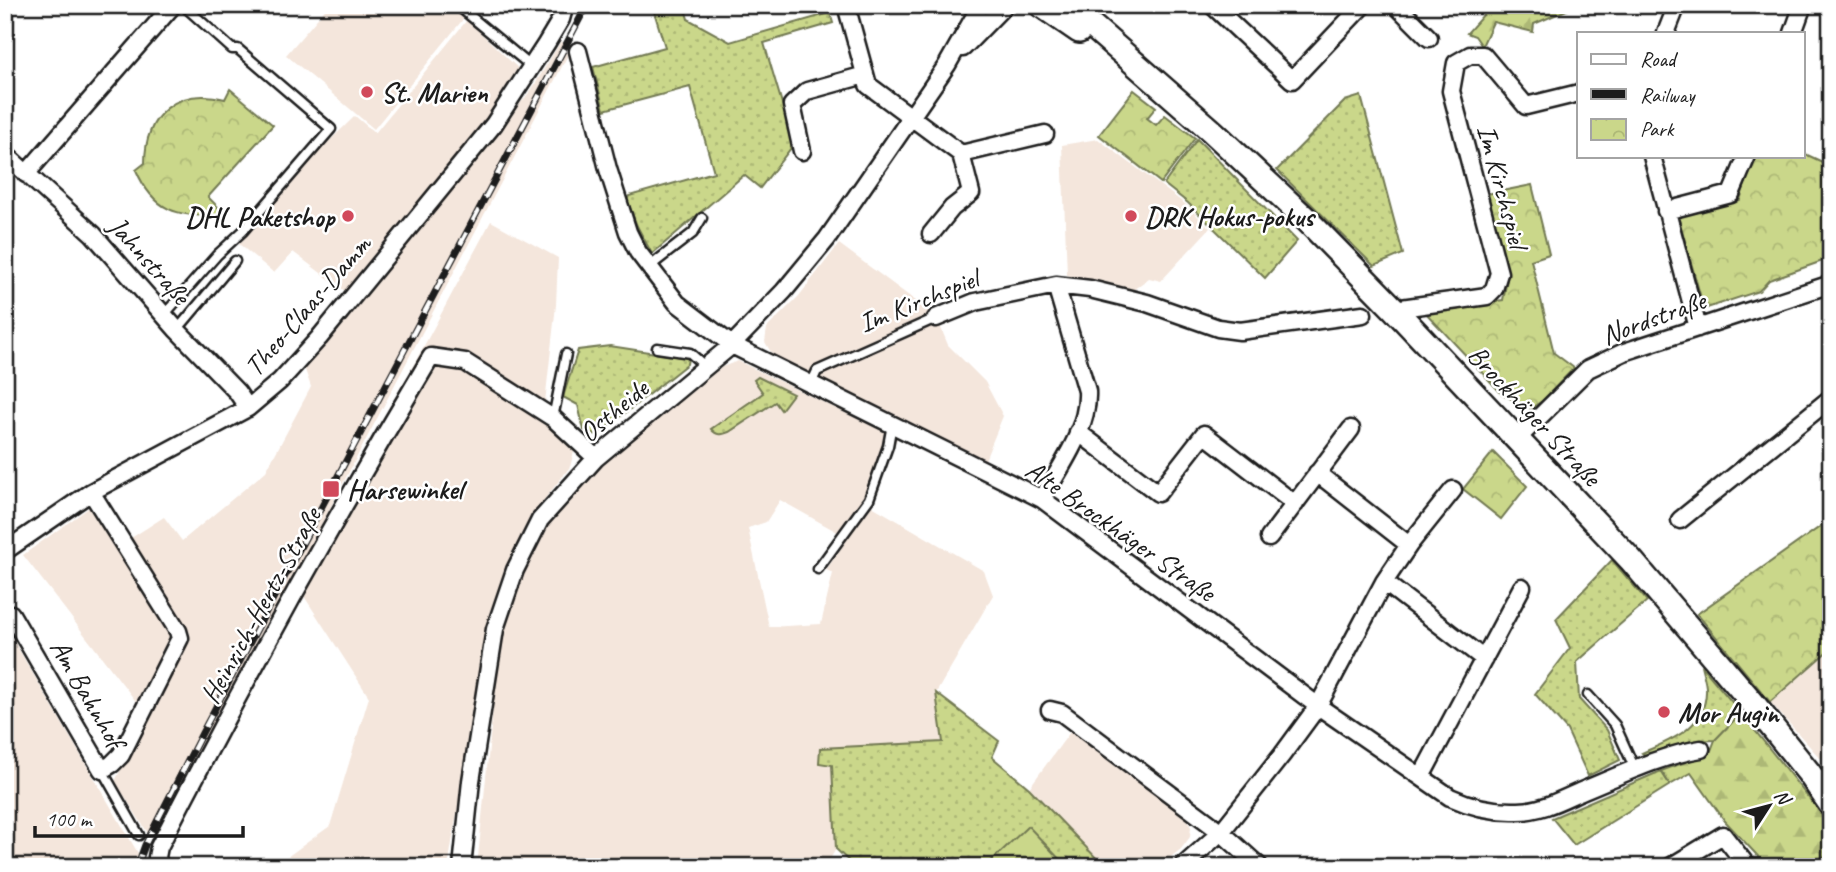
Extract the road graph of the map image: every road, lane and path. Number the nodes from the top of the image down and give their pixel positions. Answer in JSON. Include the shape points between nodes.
{"nodes":[{"id":1,"x":173,"y":5,"type":"edge"},
{"id":2,"x":183,"y":5,"type":"edge"},
{"id":3,"x":457,"y":5,"type":"edge"},
{"id":4,"x":565,"y":5,"type":"edge"},
{"id":5,"x":846,"y":5,"type":"edge"},
{"id":6,"x":981,"y":5,"type":"edge"},
{"id":7,"x":1005,"y":5,"type":"edge"},
{"id":8,"x":1041,"y":5,"type":"edge"},
{"id":9,"x":1068,"y":5,"type":"edge"},
{"id":10,"x":1212,"y":5,"type":"edge"},
{"id":11,"x":1363,"y":5,"type":"edge"},
{"id":12,"x":1396,"y":5,"type":"edge"},
{"id":13,"x":1677,"y":5,"type":"edge"},
{"id":14,"x":1803,"y":5,"type":"edge"},
{"id":15,"x":1666,"y":32,"type":"edge"},
{"id":16,"x":1793,"y":32,"type":"edge"},
{"id":17,"x":1429,"y":38,"type":"dead end"},
{"id":18,"x":578,"y":51,"type":"dead end"},
{"id":19,"x":947,"y":65,"type":"junction"},
{"id":20,"x":532,"y":67,"type":"junction"},
{"id":21,"x":865,"y":75,"type":"junction"},
{"id":22,"x":1167,"y":93,"type":"junction"},
{"id":23,"x":1577,"y":93,"type":"edge"},
{"id":24,"x":911,"y":116,"type":"junction"},
{"id":25,"x":1045,"y":134,"type":"dead end"},
{"id":26,"x":802,"y":151,"type":"dead end"},
{"id":27,"x":5,"y":154,"type":"edge"},
{"id":28,"x":961,"y":154,"type":"junction"},
{"id":29,"x":1652,"y":158,"type":"edge"},
{"id":30,"x":1746,"y":158,"type":"edge"},
{"id":31,"x":26,"y":174,"type":"junction"},
{"id":32,"x":1666,"y":211,"type":"junction"},
{"id":33,"x":702,"y":218,"type":"dead end"},
{"id":34,"x":931,"y":234,"type":"dead end"},
{"id":35,"x":235,"y":261,"type":"dead end"},
{"id":36,"x":649,"y":267,"type":"junction"},
{"id":37,"x":1831,"y":284,"type":"edge"},
{"id":38,"x":1056,"y":285,"type":"junction"},
{"id":39,"x":1394,"y":309,"type":"junction"},
{"id":40,"x":1363,"y":314,"type":"dead end"},
{"id":41,"x":164,"y":315,"type":"junction"},
{"id":42,"x":936,"y":318,"type":"joint"},
{"id":43,"x":1698,"y":328,"type":"junction"},
{"id":44,"x":177,"y":330,"type":"junction"},
{"id":45,"x":732,"y":345,"type":"junction"},
{"id":46,"x":657,"y":348,"type":"dead end"},
{"id":47,"x":566,"y":354,"type":"dead end"},
{"id":48,"x":705,"y":366,"type":"junction"},
{"id":49,"x":811,"y":384,"type":"junction"},
{"id":50,"x":1831,"y":398,"type":"edge"},
{"id":51,"x":248,"y":408,"type":"junction"},
{"id":52,"x":553,"y":418,"type":"junction"},
{"id":53,"x":892,"y":424,"type":"junction"},
{"id":54,"x":1351,"y":429,"type":"dead end"},
{"id":55,"x":1078,"y":432,"type":"junction"},
{"id":56,"x":1517,"y":439,"type":"junction"},
{"id":57,"x":596,"y":457,"type":"junction"},
{"id":58,"x":1317,"y":473,"type":"junction"},
{"id":59,"x":1453,"y":490,"type":"dead end"},
{"id":60,"x":91,"y":492,"type":"junction"},
{"id":61,"x":1042,"y":499,"type":"junction"},
{"id":62,"x":1295,"y":504,"type":"junction"},
{"id":63,"x":1681,"y":520,"type":"dead end"},
{"id":64,"x":1269,"y":537,"type":"dead end"},
{"id":65,"x":1409,"y":545,"type":"junction"},
{"id":66,"x":5,"y":551,"type":"edge"},
{"id":67,"x":818,"y":569,"type":"dead end"},
{"id":68,"x":1384,"y":582,"type":"junction"},
{"id":69,"x":1522,"y":587,"type":"dead end"},
{"id":70,"x":11,"y":614,"type":"dead end"},
{"id":71,"x":1485,"y":659,"type":"junction"},
{"id":72,"x":1588,"y":695,"type":"dead end"},
{"id":73,"x":1318,"y":706,"type":"junction"},
{"id":74,"x":1049,"y":710,"type":"dead end"},
{"id":75,"x":1700,"y":749,"type":"dead end"},
{"id":76,"x":1635,"y":769,"type":"junction"},
{"id":77,"x":102,"y":770,"type":"junction"},
{"id":78,"x":1421,"y":777,"type":"junction"},
{"id":79,"x":1827,"y":790,"type":"edge"},
{"id":80,"x":1221,"y":832,"type":"junction"},
{"id":81,"x":139,"y":835,"type":"dead end"},
{"id":82,"x":158,"y":862,"type":"edge"},
{"id":83,"x":462,"y":867,"type":"edge"},
{"id":84,"x":1182,"y":867,"type":"edge"},
{"id":85,"x":1260,"y":867,"type":"edge"},
{"id":86,"x":1670,"y":867,"type":"edge"},
{"id":87,"x":1748,"y":867,"type":"edge"}],
"edges":[{"from":1,"to":31,"type":"street"},
{"from":2,"to":41,"type":"lane","via":[[331,129]]},
{"from":3,"to":20,"type":"lane"},
{"from":4,"to":20,"type":"street","name":"Theo-Claas-Damm"},
{"from":5,"to":21,"type":"street"},
{"from":6,"to":19,"type":"street","name":"Ostheide"},
{"from":7,"to":19,"type":"street","name":"Ostheide"},
{"from":8,"to":22,"type":"street","name":"Brockhäger Straße"},
{"from":9,"to":22,"type":"street","name":"Brockhäger Straße"},
{"from":10,"to":11,"type":"street","via":[[1292,80]]},
{"from":12,"to":17,"type":"street"},
{"from":13,"to":15,"type":"street"},
{"from":14,"to":16,"type":"street"},
{"from":18,"to":36,"type":"street","name":"Alte Brockhäger Straße","via":[[628,232]]},
{"from":19,"to":24,"type":"street","name":"Ostheide"},
{"from":20,"to":51,"type":"street","name":"Theo-Claas-Damm","via":[[494,124],[355,282],[295,366]]},
{"from":21,"to":24,"type":"street","via":[[868,85]]},
{"from":21,"to":26,"type":"street","via":[[807,91],[792,105]]},
{"from":22,"to":39,"type":"street","name":"Brockhäger Straße","via":[[1307,220]]},
{"from":23,"to":39,"type":"street","name":"Im Kirchspiel","via":[[1526,106],[1483,55],[1470,55],[1456,63],[1451,91],[1499,273],[1487,296]]},
{"from":24,"to":28,"type":"street"},
{"from":24,"to":45,"type":"street","name":"Ostheide","via":[[827,239]]},
{"from":25,"to":28,"type":"street"},
{"from":27,"to":31,"type":"street","name":"Jahnstraße"},
{"from":28,"to":34,"type":"street","via":[[971,193]]},
{"from":29,"to":32,"type":"street"},
{"from":30,"to":32,"type":"street","via":[[1731,194]]},
{"from":31,"to":41,"type":"street","name":"Jahnstraße","via":[[93,234]]},
{"from":32,"to":43,"type":"street","via":[[1665,232]]},
{"from":33,"to":36,"type":"lane","via":[[693,233]]},
{"from":35,"to":44,"type":"lane"},
{"from":36,"to":45,"type":"street","name":"Alte Brockhäger Straße","via":[[677,303]]},
{"from":37,"to":43,"type":"street","name":"Nordstraße"},
{"from":38,"to":40,"type":"street","name":"Im Kirchspiel","via":[[1147,303],[1240,331]]},
{"from":38,"to":42,"type":"street","name":"Im Kirchspiel","via":[[975,302]]},
{"from":38,"to":55,"type":"street","via":[[1087,391],[1088,407]]},
{"from":39,"to":56,"type":"street","name":"Brockhäger Straße"},
{"from":41,"to":44,"type":"street","name":"Jahnstraße"},
{"from":42,"to":49,"type":"lane","name":"Im Kirchspiel","via":[[817,371]]},
{"from":43,"to":56,"type":"street","name":"Nordstraße","via":[[1588,369]]},
{"from":44,"to":51,"type":"street","name":"Jahnstraße"},
{"from":45,"to":48,"type":"street","name":"Ostheide"},
{"from":45,"to":49,"type":"street","name":"Alte Brockhäger Straße"},
{"from":46,"to":48,"type":"lane","via":[[690,353]]},
{"from":47,"to":52,"type":"lane"},
{"from":48,"to":57,"type":"street","name":"Ostheide"},
{"from":49,"to":53,"type":"street","name":"Alte Brockhäger Straße"},
{"from":50,"to":63,"type":"street"},
{"from":51,"to":60,"type":"street","name":"Theo-Claas-Damm"},
{"from":52,"to":57,"type":"street","name":"Heinrich-Hertz-Straße"},
{"from":52,"to":82,"type":"street","name":"Heinrich-Hertz-Straße","via":[[465,362],[431,357],[198,772],[159,848]]},
{"from":53,"to":61,"type":"street","name":"Alte Brockhäger Straße"},
{"from":53,"to":67,"type":"lane","via":[[870,499]]},
{"from":54,"to":58,"type":"street"},
{"from":55,"to":61,"type":"street"},
{"from":55,"to":62,"type":"street","via":[[1158,493],[1204,435]]},
{"from":56,"to":79,"type":"street","name":"Brockhäger Straße","via":[[1657,591]]},
{"from":57,"to":83,"type":"street","name":"Ostheide","via":[[540,520],[505,596],[492,645]]},
{"from":58,"to":62,"type":"street"},
{"from":58,"to":65,"type":"street"},
{"from":59,"to":65,"type":"street"},
{"from":60,"to":66,"type":"street","name":"Theo-Claas-Damm"},
{"from":60,"to":77,"type":"street","name":"Am Bahnhof","via":[[180,638],[121,755]]},
{"from":61,"to":73,"type":"street","name":"Alte Brockhäger Straße"},
{"from":62,"to":64,"type":"street"},
{"from":65,"to":68,"type":"street"},
{"from":68,"to":71,"type":"street"},
{"from":68,"to":73,"type":"street"},
{"from":69,"to":71,"type":"street"},
{"from":70,"to":77,"type":"street","name":"Am Bahnhof"},
{"from":71,"to":78,"type":"street"},
{"from":72,"to":76,"type":"lane","via":[[1615,724]]},
{"from":73,"to":78,"type":"street","name":"Alte Brockhäger Straße"},
{"from":73,"to":80,"type":"street"},
{"from":74,"to":80,"type":"street","via":[[1062,713]]},
{"from":75,"to":76,"type":"street","name":"Alte Brockhäger Straße"},
{"from":76,"to":78,"type":"street","name":"Alte Brockhäger Straße","via":[[1545,807],[1518,811],[1472,807]]},
{"from":77,"to":81,"type":"lane"},
{"from":80,"to":84,"type":"street"},
{"from":80,"to":85,"type":"street"},
{"from":86,"to":87,"type":"street","via":[[1723,835]]}]}
